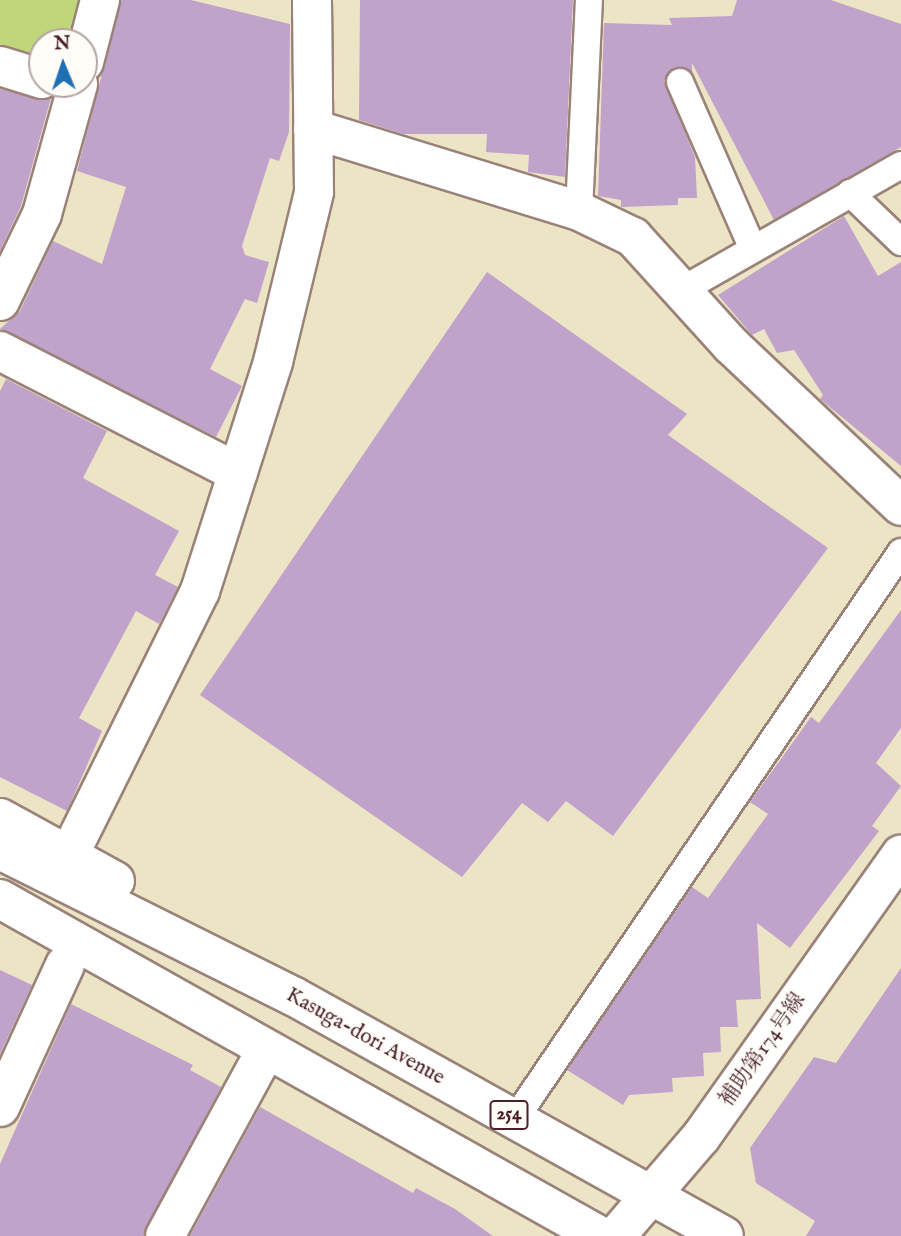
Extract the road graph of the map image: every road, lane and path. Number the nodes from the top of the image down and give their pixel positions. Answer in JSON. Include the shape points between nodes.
{"nodes":[{"id":1,"x":100,"y":0,"type":"edge"},
{"id":2,"x":312,"y":0,"type":"edge"},
{"id":3,"x":589,"y":0,"type":"edge"},
{"id":4,"x":89,"y":28,"type":"edge"},
{"id":5,"x":0,"y":66,"type":"edge"},
{"id":6,"x":28,"y":72,"type":"edge"},
{"id":7,"x":680,"y":82,"type":"dead end"},
{"id":8,"x":65,"y":98,"type":"edge"},
{"id":9,"x":313,"y":129,"type":"junction"},
{"id":10,"x":901,"y":165,"type":"edge"},
{"id":11,"x":850,"y":193,"type":"junction"},
{"id":12,"x":579,"y":211,"type":"junction"},
{"id":13,"x":901,"y":242,"type":"edge"},
{"id":14,"x":753,"y":249,"type":"junction"},
{"id":15,"x":682,"y":290,"type":"junction"},
{"id":16,"x":0,"y":301,"type":"edge"},
{"id":17,"x":0,"y":351,"type":"edge"},
{"id":18,"x":238,"y":472,"type":"junction"},
{"id":19,"x":901,"y":506,"type":"edge"},
{"id":20,"x":901,"y":552,"type":"edge"},
{"id":21,"x":0,"y":818,"type":"edge"},
{"id":22,"x":0,"y":850,"type":"edge"},
{"id":23,"x":69,"y":855,"type":"junction"},
{"id":24,"x":901,"y":855,"type":"edge"},
{"id":25,"x":0,"y":899,"type":"edge"},
{"id":26,"x":0,"y":929,"type":"edge"},
{"id":27,"x":65,"y":965,"type":"junction"},
{"id":28,"x":293,"y":996,"type":"junction"},
{"id":29,"x":265,"y":1052,"type":"junction"},
{"id":30,"x":0,"y":1107,"type":"edge"},
{"id":31,"x":515,"y":1119,"type":"junction"},
{"id":32,"x":656,"y":1196,"type":"junction"},
{"id":33,"x":165,"y":1236,"type":"edge"},
{"id":34,"x":600,"y":1236,"type":"edge"},
{"id":35,"x":616,"y":1236,"type":"edge"},
{"id":36,"x":724,"y":1236,"type":"edge"}],
"edges":[{"from":1,"to":4,"type":"main road"},
{"from":2,"to":9,"type":"main road"},
{"from":3,"to":12,"type":"lane"},
{"from":5,"to":6,"type":"main road"},
{"from":7,"to":14,"type":"lane"},
{"from":8,"to":16,"type":"main road","via":[[42,214]]},
{"from":9,"to":12,"type":"main road"},
{"from":9,"to":18,"type":"main road","via":[[314,192],[304,251]]},
{"from":10,"to":11,"type":"lane"},
{"from":11,"to":13,"type":"lane"},
{"from":11,"to":14,"type":"lane"},
{"from":12,"to":15,"type":"main road","via":[[633,237]]},
{"from":14,"to":15,"type":"lane"},
{"from":15,"to":19,"type":"main road"},
{"from":17,"to":18,"type":"main road"},
{"from":18,"to":23,"type":"main road","via":[[200,590]]},
{"from":20,"to":31,"type":"lane"},
{"from":21,"to":23,"type":"main road"},
{"from":22,"to":28,"type":"main road","name":"Kasuga-dori Avenue","number":"254"},
{"from":23,"to":28,"type":"main road","via":[[178,917]]},
{"from":24,"to":32,"type":"main road","name":"補助第174号線"},
{"from":25,"to":29,"type":"main road"},
{"from":26,"to":27,"type":"main road"},
{"from":27,"to":29,"type":"main road"},
{"from":27,"to":30,"type":"main road"},
{"from":28,"to":31,"type":"main road","name":"Kasuga-dori Avenue","number":"254"},
{"from":29,"to":33,"type":"main road"},
{"from":29,"to":34,"type":"main road"},
{"from":31,"to":32,"type":"main road","name":"Kasuga-dori Avenue","number":"254"},
{"from":32,"to":35,"type":"main road","name":"補助第174号線"},
{"from":32,"to":36,"type":"main road","name":"Kasuga-dori Avenue","number":"254"}]}
